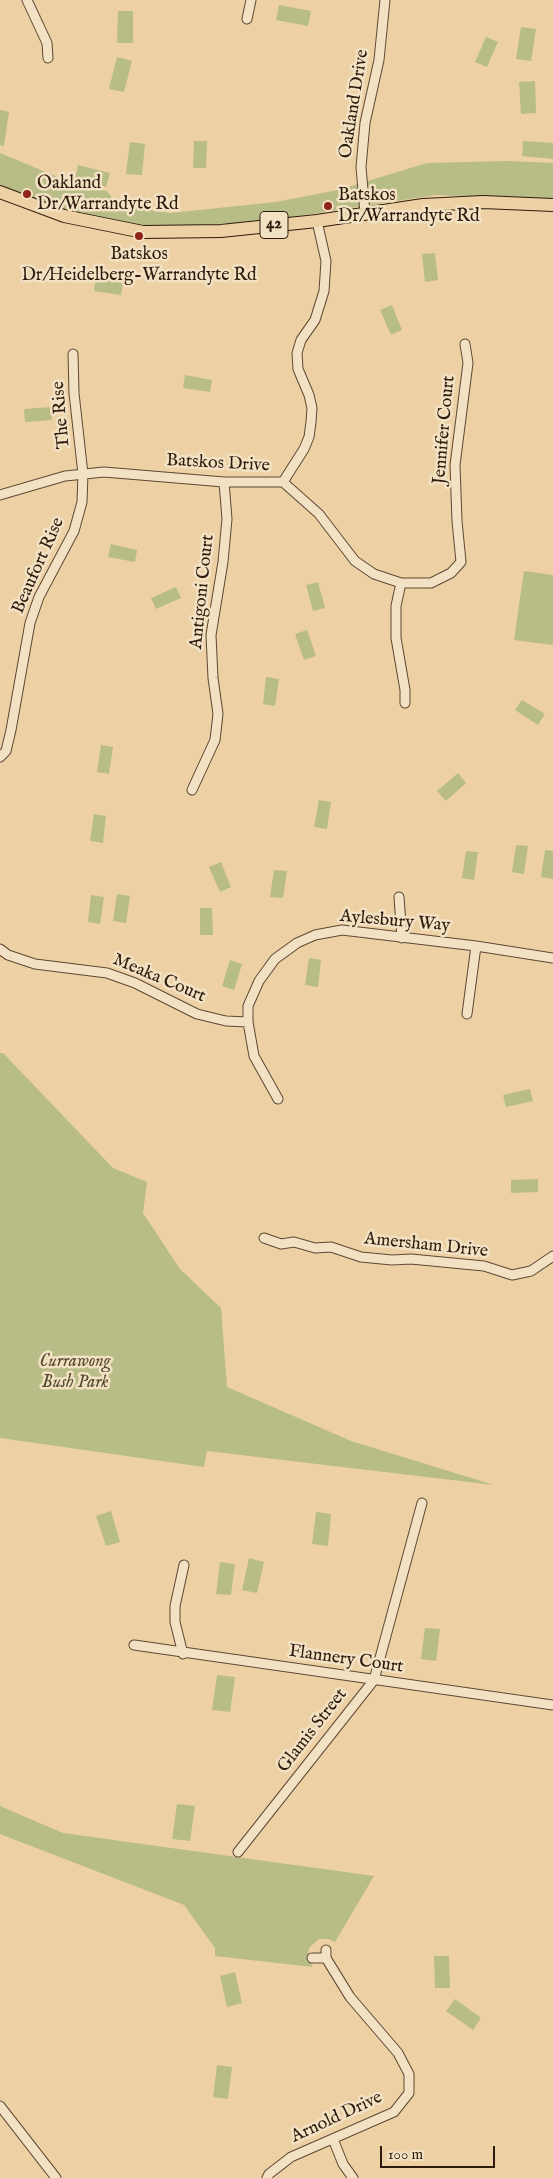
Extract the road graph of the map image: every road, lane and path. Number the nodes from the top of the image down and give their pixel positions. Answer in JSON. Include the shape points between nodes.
{"nodes":[{"id":1,"x":27,"y":0,"type":"edge"},
{"id":2,"x":251,"y":0,"type":"edge"},
{"id":3,"x":385,"y":0,"type":"edge"},
{"id":4,"x":247,"y":19,"type":"dead end"},
{"id":5,"x":48,"y":58,"type":"dead end"},
{"id":6,"x":0,"y":192,"type":"edge"},
{"id":7,"x":553,"y":205,"type":"edge"},
{"id":8,"x":365,"y":214,"type":"junction"},
{"id":9,"x":317,"y":221,"type":"junction"},
{"id":10,"x":465,"y":344,"type":"dead end"},
{"id":11,"x":73,"y":354,"type":"dead end"},
{"id":12,"x":83,"y":474,"type":"junction"},
{"id":13,"x":224,"y":482,"type":"junction"},
{"id":14,"x":283,"y":482,"type":"junction"},
{"id":15,"x":0,"y":496,"type":"edge"},
{"id":16,"x":401,"y":583,"type":"junction"},
{"id":17,"x":405,"y":703,"type":"dead end"},
{"id":18,"x":0,"y":757,"type":"edge"},
{"id":19,"x":192,"y":790,"type":"dead end"},
{"id":20,"x":399,"y":897,"type":"dead end"},
{"id":21,"x":402,"y":938,"type":"junction"},
{"id":22,"x":476,"y":946,"type":"junction"},
{"id":23,"x":0,"y":949,"type":"edge"},
{"id":24,"x":553,"y":958,"type":"edge"},
{"id":25,"x":467,"y":1014,"type":"dead end"},
{"id":26,"x":248,"y":1022,"type":"junction"},
{"id":27,"x":278,"y":1099,"type":"dead end"},
{"id":28,"x":264,"y":1238,"type":"dead end"},
{"id":29,"x":553,"y":1256,"type":"edge"},
{"id":30,"x":422,"y":1503,"type":"dead end"},
{"id":31,"x":184,"y":1565,"type":"dead end"},
{"id":32,"x":134,"y":1645,"type":"dead end"},
{"id":33,"x":183,"y":1654,"type":"junction"},
{"id":34,"x":374,"y":1680,"type":"junction"},
{"id":35,"x":553,"y":1705,"type":"edge"},
{"id":36,"x":238,"y":1852,"type":"dead end"},
{"id":37,"x":312,"y":1958,"type":"dead end"},
{"id":38,"x":0,"y":2106,"type":"edge"},
{"id":39,"x":333,"y":2139,"type":"junction"},
{"id":40,"x":56,"y":2178,"type":"edge"},
{"id":41,"x":267,"y":2178,"type":"edge"},
{"id":42,"x":354,"y":2178,"type":"edge"}],
"edges":[{"from":1,"to":5,"type":"street","via":[[47,43]]},
{"from":2,"to":4,"type":"street"},
{"from":3,"to":8,"type":"street","name":"Oakland Drive","via":[[379,60],[362,149]]},
{"from":6,"to":9,"type":"main road","number":"42","via":[[64,216],[143,232],[221,231]]},
{"from":7,"to":8,"type":"main road","number":"42","via":[[483,202],[423,205]]},
{"from":8,"to":9,"type":"main road","number":"42"},
{"from":9,"to":14,"type":"street","name":"Batskos Drive","via":[[326,261],[324,291],[318,312],[296,353],[298,369],[312,408],[311,422],[304,449]]},
{"from":10,"to":16,"type":"street","name":"Jennifer Court","via":[[468,363],[455,465],[462,562],[431,583]]},
{"from":11,"to":12,"type":"street","name":"The Rise"},
{"from":12,"to":13,"type":"street","name":"Batskos Drive","via":[[104,472]]},
{"from":12,"to":15,"type":"street","name":"Batskos Drive","via":[[65,476]]},
{"from":12,"to":18,"type":"street","name":"Beaufort Rise","via":[[82,502],[74,531],[39,597],[30,623],[12,730],[6,751]]},
{"from":13,"to":14,"type":"street","name":"Batskos Drive"},
{"from":13,"to":19,"type":"street","name":"Antigoni Court","via":[[227,519],[211,635],[212,678],[218,714],[215,740]]},
{"from":14,"to":16,"type":"street","name":"Jennifer Court","via":[[319,514],[355,561],[374,574]]},
{"from":16,"to":17,"type":"street","via":[[396,606],[396,638]]},
{"from":20,"to":21,"type":"street"},
{"from":21,"to":22,"type":"street","name":"Aylesbury Way"},
{"from":21,"to":26,"type":"street","name":"Aylesbury Way","via":[[342,930],[315,935],[297,943],[275,959],[259,981],[248,1006]]},
{"from":22,"to":24,"type":"street","name":"Aylesbury Way"},
{"from":22,"to":25,"type":"street"},
{"from":23,"to":26,"type":"street","name":"Meaka Court","via":[[35,964],[108,973],[197,1014]]},
{"from":26,"to":27,"type":"street","name":"Aylesbury Way","via":[[254,1056]]},
{"from":28,"to":29,"type":"street","name":"Amersham Drive","via":[[281,1244],[294,1242],[315,1248],[331,1247],[361,1257],[484,1266],[512,1275],[531,1271]]},
{"from":30,"to":34,"type":"street","name":"Glamis Street"},
{"from":31,"to":33,"type":"street","via":[[175,1606],[175,1622]]},
{"from":32,"to":33,"type":"street","name":"Flannery Court"},
{"from":33,"to":34,"type":"street","name":"Flannery Court"},
{"from":34,"to":35,"type":"street","name":"Flannery Court"},
{"from":34,"to":36,"type":"street","name":"Glamis Street"},
{"from":37,"to":39,"type":"street","name":"Arnold Drive","via":[[326,1954],[350,1997],[398,2053],[409,2074],[409,2093],[394,2112]]},
{"from":38,"to":40,"type":"street"},
{"from":39,"to":41,"type":"street","name":"Arnold Drive","via":[[290,2157]]},
{"from":39,"to":42,"type":"street","via":[[343,2164]]}]}
